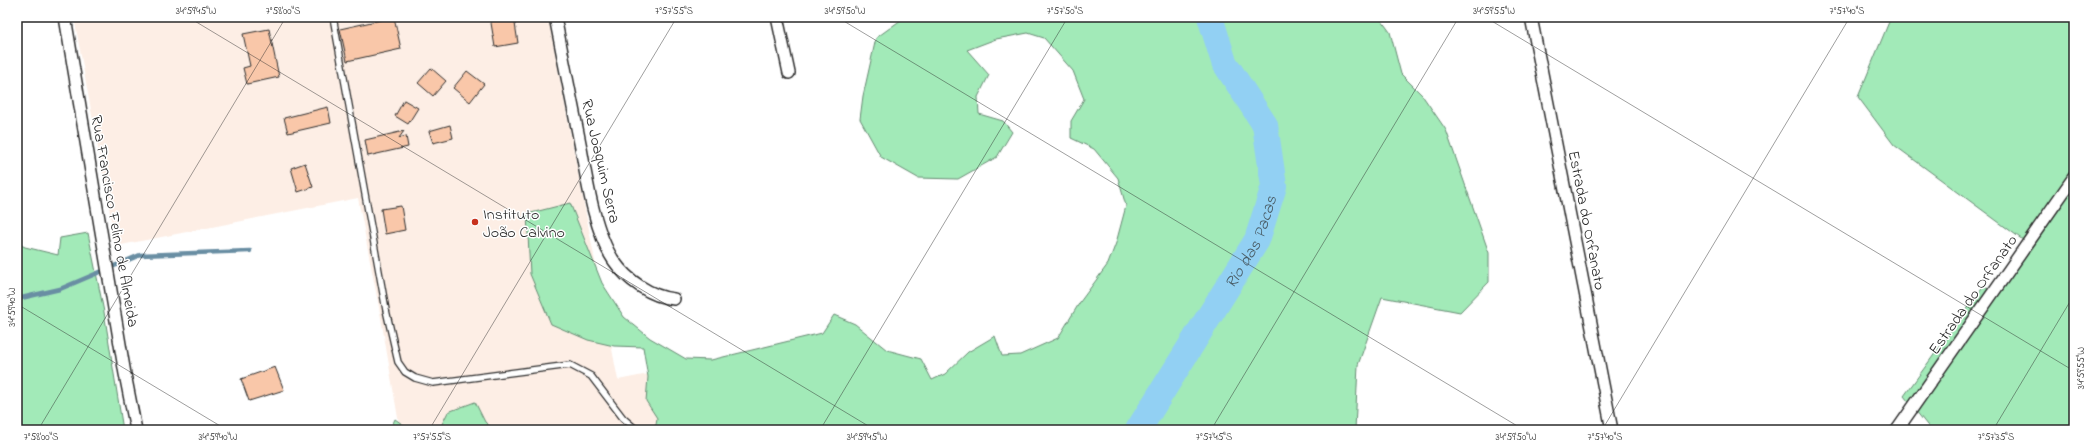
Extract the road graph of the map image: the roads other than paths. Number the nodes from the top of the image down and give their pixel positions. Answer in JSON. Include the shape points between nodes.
{"nodes":[{"id":1,"x":65,"y":17,"type":"edge"},
{"id":2,"x":333,"y":17,"type":"edge"},
{"id":3,"x":555,"y":17,"type":"edge"},
{"id":4,"x":777,"y":17,"type":"edge"},
{"id":5,"x":1531,"y":17,"type":"edge"},
{"id":6,"x":789,"y":73,"type":"dead end"},
{"id":7,"x":2074,"y":177,"type":"edge"},
{"id":8,"x":674,"y":298,"type":"dead end"},
{"id":9,"x":136,"y":430,"type":"edge"},
{"id":10,"x":637,"y":430,"type":"edge"},
{"id":11,"x":1612,"y":430,"type":"edge"},
{"id":12,"x":1897,"y":430,"type":"edge"}],
"edges":[{"from":1,"to":9,"type":"street","name":"Rua Francisco Felino de Almeida"},
{"from":2,"to":10,"type":"lane","via":[[386,310],[398,362],[405,372],[415,378],[434,383],[570,365],[591,376],[623,418]]},
{"from":3,"to":8,"type":"street","name":"Rua Joaquim Serra","via":[[589,191],[604,241],[615,262],[643,289],[663,298]]},
{"from":4,"to":6,"type":"street"},
{"from":5,"to":11,"type":"street","name":"Estrada do Orfanato"},
{"from":7,"to":12,"type":"street","name":"Estrada do Orfanato"}]}
